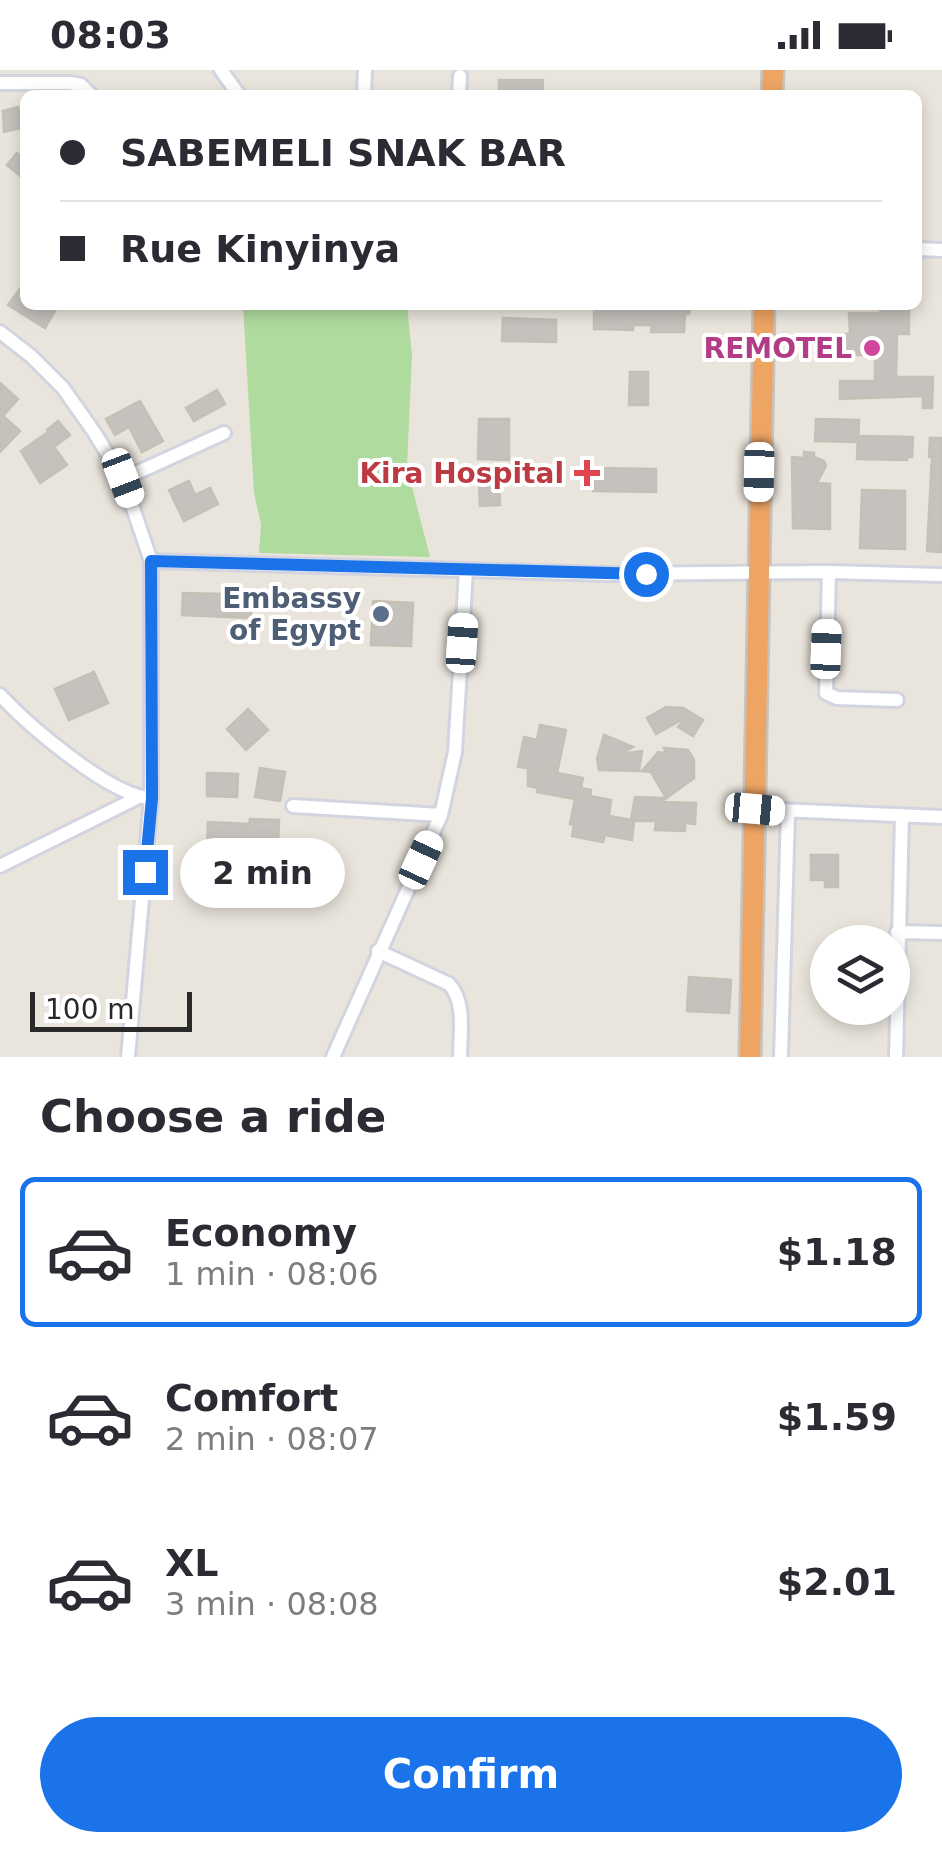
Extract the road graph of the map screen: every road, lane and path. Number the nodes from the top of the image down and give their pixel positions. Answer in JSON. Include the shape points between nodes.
{"nodes":[{"id":1,"x":460,"y":76,"type":"dead end"},
{"id":2,"x":0,"y":83,"type":"edge"},
{"id":3,"x":85,"y":90,"type":"edge"},
{"id":4,"x":459,"y":90,"type":"edge"},
{"id":5,"x":764,"y":310,"type":"edge"},
{"id":6,"x":0,"y":332,"type":"edge"},
{"id":7,"x":224,"y":433,"type":"dead end"},
{"id":8,"x":123,"y":478,"type":"junction"},
{"id":9,"x":151,"y":561,"type":"junction"},
{"id":10,"x":466,"y":570,"type":"junction"},
{"id":11,"x":828,"y":572,"type":"junction"},
{"id":12,"x":757,"y":574,"type":"junction"},
{"id":13,"x":942,"y":575,"type":"edge"},
{"id":14,"x":0,"y":695,"type":"edge"},
{"id":15,"x":898,"y":700,"type":"dead end"},
{"id":16,"x":144,"y":798,"type":"junction"},
{"id":17,"x":292,"y":806,"type":"dead end"},
{"id":18,"x":755,"y":809,"type":"junction"},
{"id":19,"x":788,"y":812,"type":"junction"},
{"id":20,"x":441,"y":815,"type":"junction"},
{"id":21,"x":902,"y":816,"type":"junction"},
{"id":22,"x":942,"y":817,"type":"edge"},
{"id":23,"x":0,"y":866,"type":"edge"},
{"id":24,"x":897,"y":925,"type":"edge"},
{"id":25,"x":910,"y":932,"type":"edge"},
{"id":26,"x":942,"y":933,"type":"edge"},
{"id":27,"x":378,"y":951,"type":"junction"},
{"id":28,"x":896,"y":1025,"type":"edge"},
{"id":29,"x":128,"y":1057,"type":"edge"},
{"id":30,"x":333,"y":1057,"type":"edge"},
{"id":31,"x":460,"y":1057,"type":"edge"},
{"id":32,"x":750,"y":1057,"type":"edge"},
{"id":33,"x":782,"y":1057,"type":"edge"},
{"id":34,"x":896,"y":1057,"type":"edge"}],
"edges":[{"from":1,"to":4,"type":"street"},
{"from":2,"to":3,"type":"street","via":[[70,83]]},
{"from":5,"to":12,"type":"highway"},
{"from":6,"to":8,"type":"street","via":[[63,388]]},
{"from":7,"to":8,"type":"street"},
{"from":8,"to":9,"type":"street"},
{"from":9,"to":10,"type":"street"},
{"from":9,"to":16,"type":"street"},
{"from":10,"to":12,"type":"street"},
{"from":10,"to":20,"type":"street","via":[[455,752]]},
{"from":11,"to":12,"type":"street"},
{"from":11,"to":13,"type":"street"},
{"from":11,"to":15,"type":"street","via":[[826,693]]},
{"from":12,"to":18,"type":"highway"},
{"from":14,"to":16,"type":"street","via":[[72,758]]},
{"from":16,"to":23,"type":"street"},
{"from":16,"to":29,"type":"street"},
{"from":17,"to":20,"type":"street"},
{"from":18,"to":19,"type":"street"},
{"from":18,"to":32,"type":"highway"},
{"from":19,"to":21,"type":"street"},
{"from":19,"to":33,"type":"street"},
{"from":20,"to":27,"type":"street"},
{"from":21,"to":22,"type":"street"},
{"from":21,"to":24,"type":"street"},
{"from":25,"to":26,"type":"street"},
{"from":27,"to":30,"type":"street"},
{"from":27,"to":31,"type":"street","via":[[454,990]]},
{"from":28,"to":34,"type":"street"}]}
